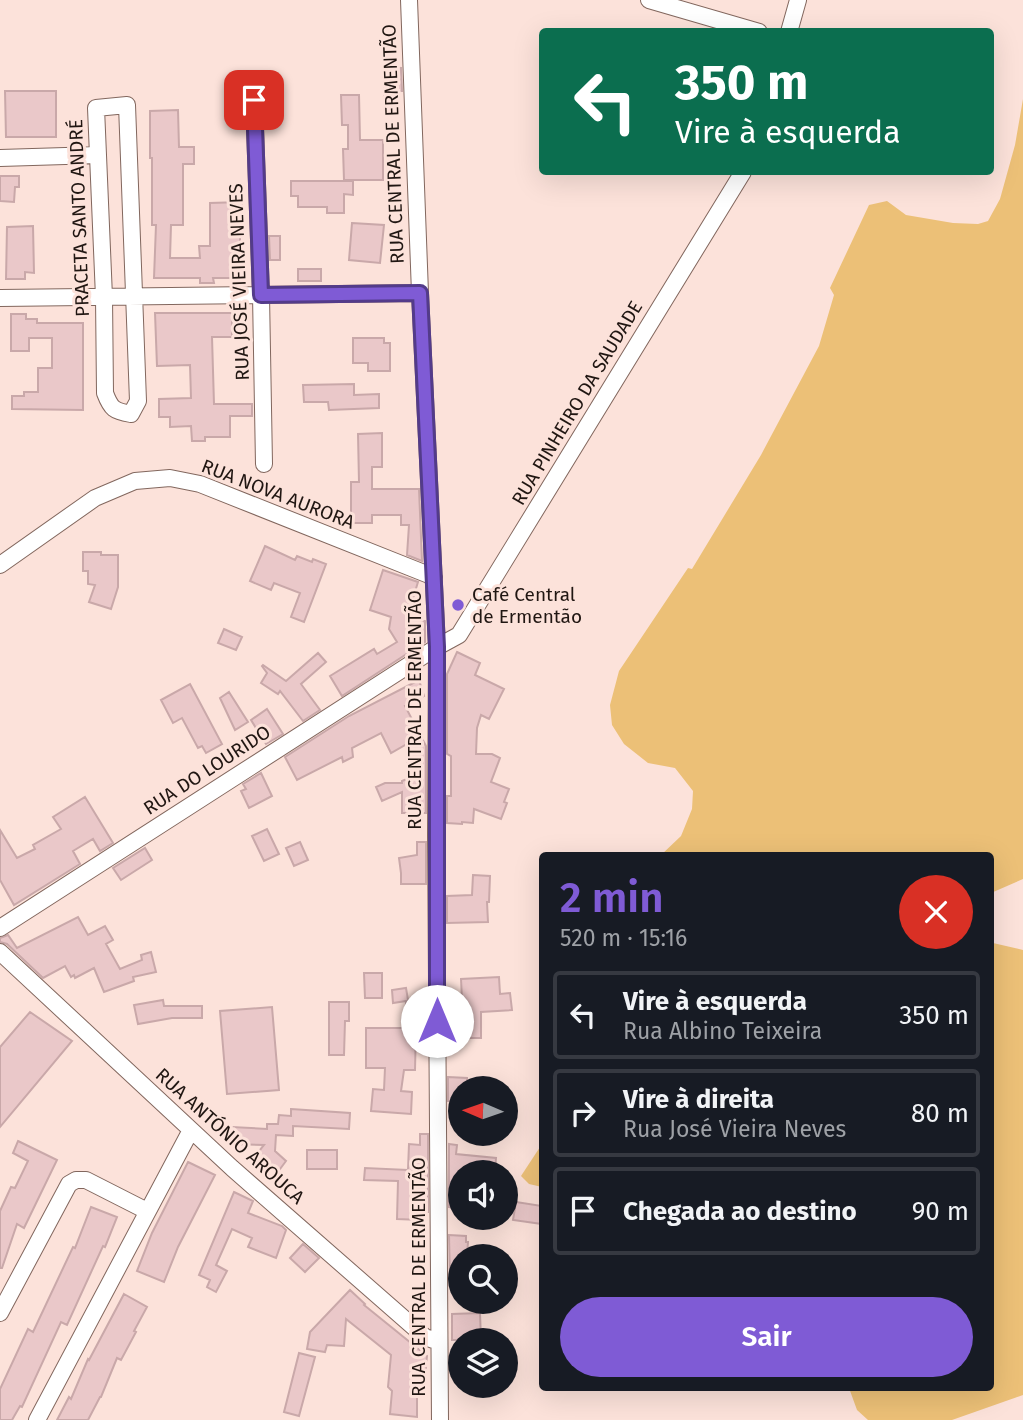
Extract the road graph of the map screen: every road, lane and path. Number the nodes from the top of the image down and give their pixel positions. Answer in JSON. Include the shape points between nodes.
{"nodes":[{"id":1,"x":409,"y":0,"type":"edge"},
{"id":2,"x":649,"y":0,"type":"edge"},
{"id":3,"x":798,"y":0,"type":"edge"},
{"id":4,"x":745,"y":28,"type":"edge"},
{"id":5,"x":790,"y":28,"type":"edge"},
{"id":6,"x":254,"y":100,"type":"dead end"},
{"id":7,"x":98,"y":155,"type":"junction"},
{"id":8,"x":0,"y":158,"type":"edge"},
{"id":9,"x":741,"y":175,"type":"edge"},
{"id":10,"x":420,"y":293,"type":"junction"},
{"id":11,"x":261,"y":295,"type":"junction"},
{"id":12,"x":104,"y":297,"type":"junction"},
{"id":13,"x":135,"y":297,"type":"junction"},
{"id":14,"x":0,"y":298,"type":"edge"},
{"id":15,"x":264,"y":464,"type":"dead end"},
{"id":16,"x":0,"y":565,"type":"edge"},
{"id":17,"x":434,"y":577,"type":"junction"},
{"id":18,"x":437,"y":647,"type":"junction"},
{"id":19,"x":0,"y":928,"type":"edge"},
{"id":20,"x":0,"y":952,"type":"edge"},
{"id":21,"x":191,"y":1130,"type":"junction"},
{"id":22,"x":147,"y":1211,"type":"junction"},
{"id":23,"x":0,"y":1313,"type":"edge"},
{"id":24,"x":439,"y":1342,"type":"junction"},
{"id":25,"x":37,"y":1420,"type":"edge"},
{"id":26,"x":440,"y":1420,"type":"edge"}],
"edges":[{"from":1,"to":10,"type":"street","name":"RUA CENTRAL DE ERMENTÃO"},
{"from":2,"to":4,"type":"street"},
{"from":3,"to":5,"type":"street"},
{"from":6,"to":11,"type":"street","name":"RUA JOSÉ VIEIRA NEVES"},
{"from":7,"to":8,"type":"street"},
{"from":7,"to":12,"type":"street","name":"PRACETA SANTO ANDRÉ"},
{"from":7,"to":13,"type":"street","name":"PRACETA SANTO ANDRÉ","via":[[96,108],[127,105]]},
{"from":9,"to":18,"type":"street","name":"RUA PINHEIRO DA SAUDADE","via":[[459,635]]},
{"from":10,"to":11,"type":"street"},
{"from":10,"to":17,"type":"street","name":"RUA CENTRAL DE ERMENTÃO"},
{"from":11,"to":13,"type":"street"},
{"from":11,"to":15,"type":"street","name":"RUA JOSÉ VIEIRA NEVES"},
{"from":12,"to":13,"type":"street"},
{"from":12,"to":13,"type":"street","name":"PRACETA SANTO ANDRÉ","via":[[105,393],[117,412],[131,414],[138,401]]},
{"from":12,"to":14,"type":"street"},
{"from":16,"to":17,"type":"street","name":"RUA NOVA AURORA","via":[[95,498],[135,481],[170,478],[200,484]]},
{"from":17,"to":18,"type":"street","name":"RUA CENTRAL DE ERMENTÃO"},
{"from":18,"to":19,"type":"street","name":"RUA DO LOURIDO"},
{"from":18,"to":24,"type":"street","name":"RUA CENTRAL DE ERMENTÃO"},
{"from":20,"to":21,"type":"street","name":"RUA ANTÓNIO AROUCA"},
{"from":21,"to":22,"type":"street"},
{"from":21,"to":24,"type":"street","name":"RUA ANTÓNIO AROUCA","via":[[425,1337]]},
{"from":22,"to":23,"type":"street","via":[[86,1180],[69,1184]]},
{"from":22,"to":25,"type":"street"},
{"from":24,"to":26,"type":"street","name":"RUA CENTRAL DE ERMENTÃO"}]}
